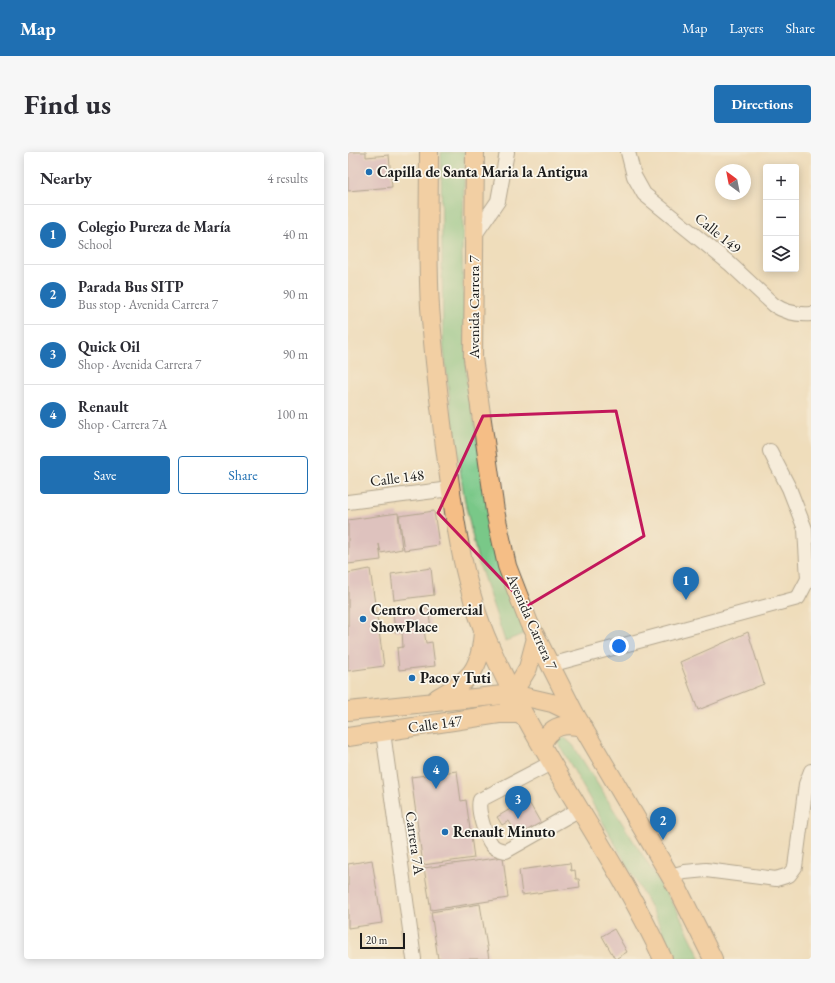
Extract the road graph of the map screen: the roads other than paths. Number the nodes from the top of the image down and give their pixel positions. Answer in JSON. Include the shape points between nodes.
{"nodes":[{"id":1,"x":429,"y":152,"type":"edge"},
{"id":2,"x":475,"y":152,"type":"edge"},
{"id":3,"x":507,"y":152,"type":"edge"},
{"id":4,"x":628,"y":152,"type":"edge"},
{"id":5,"x":474,"y":236,"type":"junction"},
{"id":6,"x":811,"y":314,"type":"edge"},
{"id":7,"x":770,"y":451,"type":"dead end"},
{"id":8,"x":450,"y":489,"type":"junction"},
{"id":9,"x":348,"y":502,"type":"edge"},
{"id":10,"x":808,"y":528,"type":"edge"},
{"id":11,"x":483,"y":629,"type":"junction"},
{"id":12,"x":536,"y":638,"type":"junction"},
{"id":13,"x":550,"y":665,"type":"junction"},
{"id":14,"x":513,"y":694,"type":"junction"},
{"id":15,"x":430,"y":701,"type":"junction"},
{"id":16,"x":348,"y":710,"type":"edge"},
{"id":17,"x":492,"y":716,"type":"junction"},
{"id":18,"x":526,"y":718,"type":"junction"},
{"id":19,"x":579,"y":721,"type":"junction"},
{"id":20,"x":383,"y":732,"type":"junction"},
{"id":21,"x":348,"y":737,"type":"edge"},
{"id":22,"x":542,"y":744,"type":"junction"},
{"id":23,"x":553,"y":762,"type":"junction"},
{"id":24,"x":811,"y":772,"type":"edge"},
{"id":25,"x":580,"y":809,"type":"junction"},
{"id":26,"x":670,"y":876,"type":"junction"},
{"id":27,"x":414,"y":959,"type":"edge"},
{"id":28,"x":663,"y":959,"type":"edge"},
{"id":29,"x":713,"y":959,"type":"edge"}],
"edges":[{"from":1,"to":8,"type":"main road","via":[[430,306]]},
{"from":2,"to":5,"type":"main road","name":"Avenida Carrera 7"},
{"from":3,"to":5,"type":"street","via":[[498,201]]},
{"from":4,"to":6,"type":"street","name":"Calle 149","via":[[638,186],[651,202],[729,263],[781,310]]},
{"from":5,"to":12,"type":"main road","name":"Avenida Carrera 7","via":[[473,358],[491,481],[507,566]]},
{"from":7,"to":10,"type":"street"},
{"from":8,"to":9,"type":"street","name":"Calle 148"},
{"from":8,"to":11,"type":"main road","via":[[467,577]]},
{"from":10,"to":13,"type":"street","via":[[808,579],[798,598]]},
{"from":11,"to":14,"type":"main road"},
{"from":11,"to":15,"type":"main road","via":[[480,658],[473,672],[458,685]]},
{"from":12,"to":13,"type":"main road","name":"Avenida Carrera 7"},
{"from":12,"to":14,"type":"main road","via":[[528,668]]},
{"from":13,"to":19,"type":"main road","name":"Avenida Carrera 7"},
{"from":14,"to":15,"type":"main road","name":"Calle 147"},
{"from":14,"to":17,"type":"main road"},
{"from":14,"to":18,"type":"main road"},
{"from":14,"to":19,"type":"main road","name":"Calle 147","via":[[545,701]]},
{"from":15,"to":16,"type":"main road","name":"Calle 147"},
{"from":17,"to":18,"type":"main road","name":"Calle 147","via":[[509,713]]},
{"from":17,"to":20,"type":"main road","name":"Calle 147"},
{"from":18,"to":22,"type":"main road"},
{"from":19,"to":22,"type":"main road","via":[[553,728]]},
{"from":19,"to":26,"type":"main road","name":"Avenida Carrera 7"},
{"from":20,"to":21,"type":"main road","name":"Calle 147"},
{"from":20,"to":27,"type":"street","name":"Carrera 7A"},
{"from":22,"to":23,"type":"main road"},
{"from":23,"to":25,"type":"main road"},
{"from":23,"to":25,"type":"street","via":[[480,800],[478,811],[491,845],[498,850],[506,851]]},
{"from":24,"to":26,"type":"street","via":[[806,784],[795,867],[789,875],[776,879],[706,870]]},
{"from":25,"to":28,"type":"main road"},
{"from":26,"to":29,"type":"main road","name":"Avenida Carrera 7"}]}
